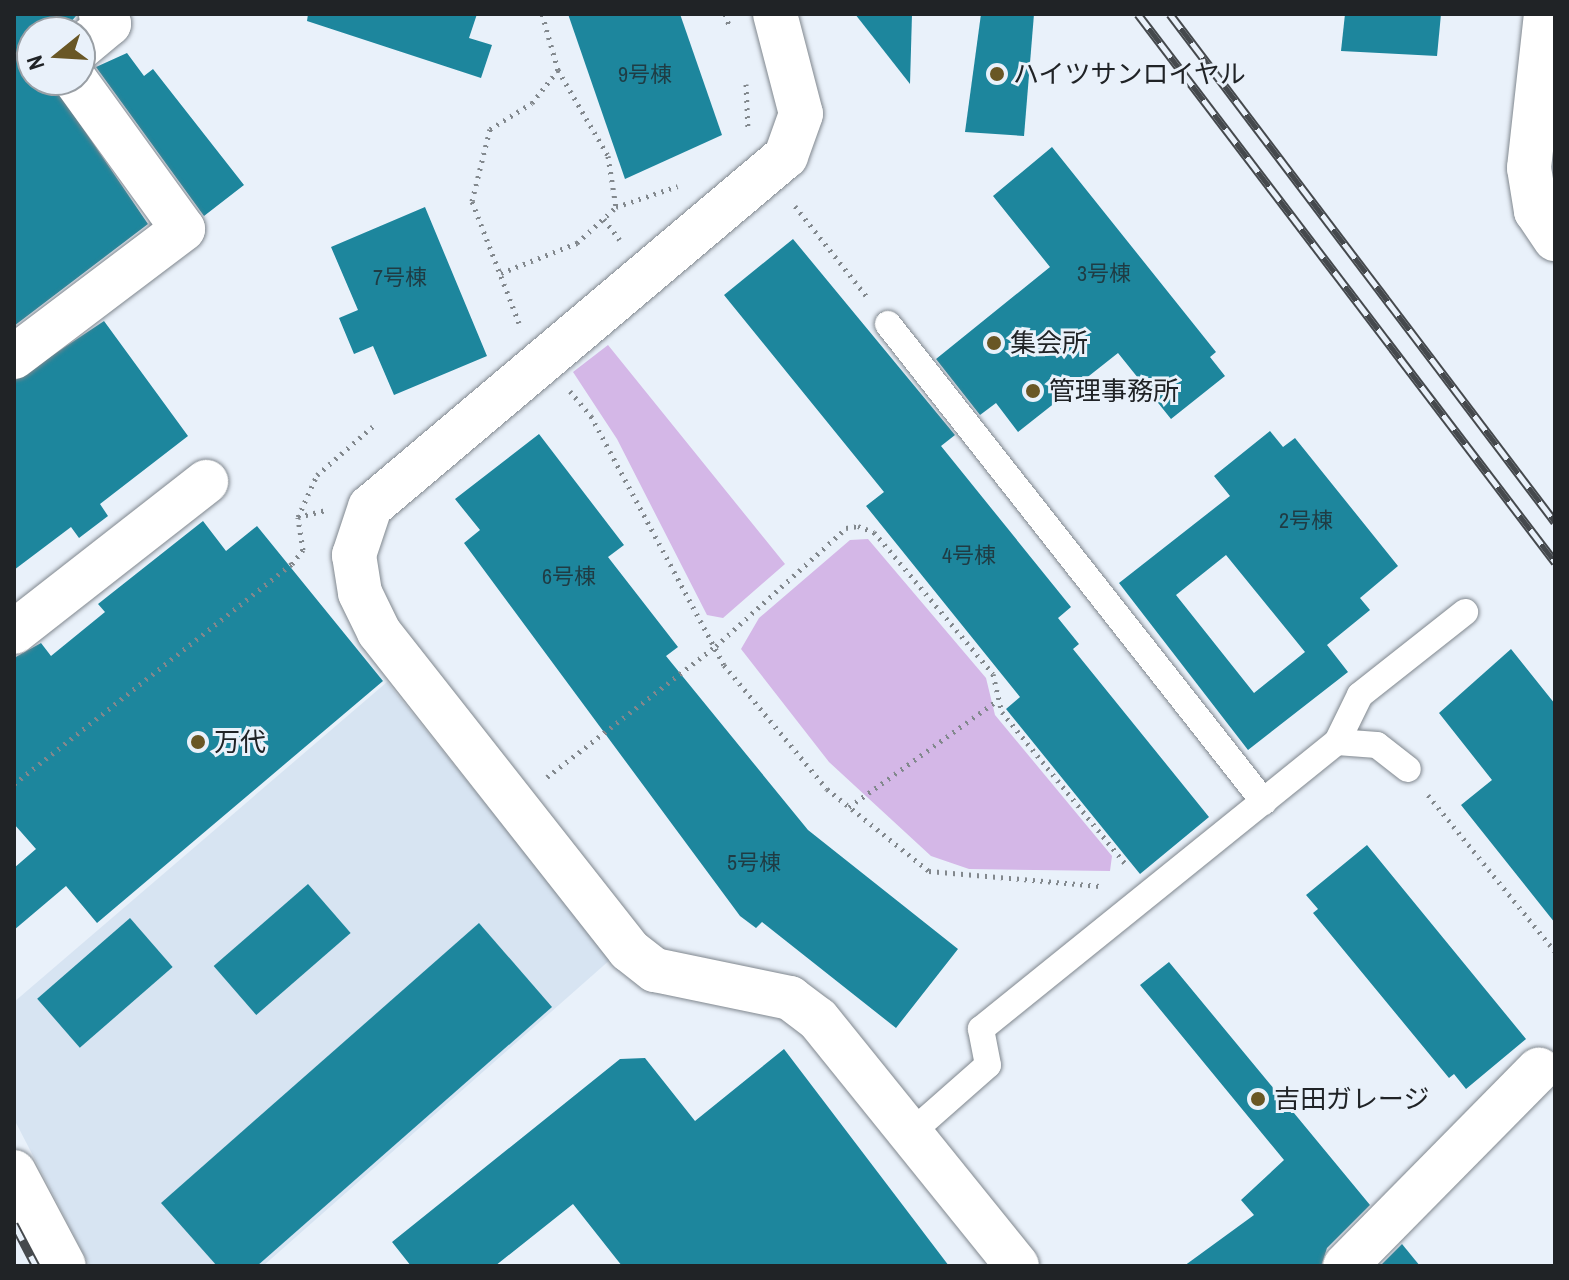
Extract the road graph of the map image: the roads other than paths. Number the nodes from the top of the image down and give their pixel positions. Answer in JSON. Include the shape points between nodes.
{"nodes":[{"id":1,"x":101,"y":14,"type":"edge"},
{"id":2,"x":775,"y":14,"type":"edge"},
{"id":3,"x":1546,"y":14,"type":"edge"},
{"id":4,"x":96,"y":35,"type":"edge"},
{"id":5,"x":87,"y":96,"type":"edge"},
{"id":6,"x":1555,"y":239,"type":"edge"},
{"id":7,"x":888,"y":324,"type":"road end"},
{"id":8,"x":14,"y":357,"type":"edge"},
{"id":9,"x":206,"y":482,"type":"dead end"},
{"id":10,"x":1465,"y":612,"type":"dead end"},
{"id":11,"x":14,"y":632,"type":"edge"},
{"id":12,"x":1337,"y":742,"type":"junction"},
{"id":13,"x":1408,"y":769,"type":"road end"},
{"id":14,"x":1264,"y":802,"type":"junction"},
{"id":15,"x":1550,"y":1074,"type":"edge"},
{"id":16,"x":912,"y":1132,"type":"junction"},
{"id":17,"x":14,"y":1172,"type":"edge"},
{"id":18,"x":64,"y":1266,"type":"edge"},
{"id":19,"x":1017,"y":1266,"type":"edge"},
{"id":20,"x":1345,"y":1266,"type":"edge"}],
"edges":[{"from":1,"to":4,"type":"street","via":[[109,24]]},
{"from":2,"to":16,"type":"street","via":[[801,114],[786,156],[370,507],[354,555],[379,632],[629,950],[655,970],[694,982],[790,998],[818,1019]]},
{"from":3,"to":6,"type":"street","via":[[1529,168],[1536,211]]},
{"from":5,"to":8,"type":"street","via":[[183,229]]},
{"from":7,"to":14,"type":"lane"},
{"from":9,"to":11,"type":"street"},
{"from":10,"to":12,"type":"lane","via":[[1360,695]]},
{"from":12,"to":13,"type":"lane","via":[[1377,745]]},
{"from":12,"to":14,"type":"lane"},
{"from":14,"to":16,"type":"lane","via":[[981,1029],[988,1065]]},
{"from":15,"to":20,"type":"street"},
{"from":16,"to":19,"type":"street"},
{"from":17,"to":18,"type":"street"}]}
